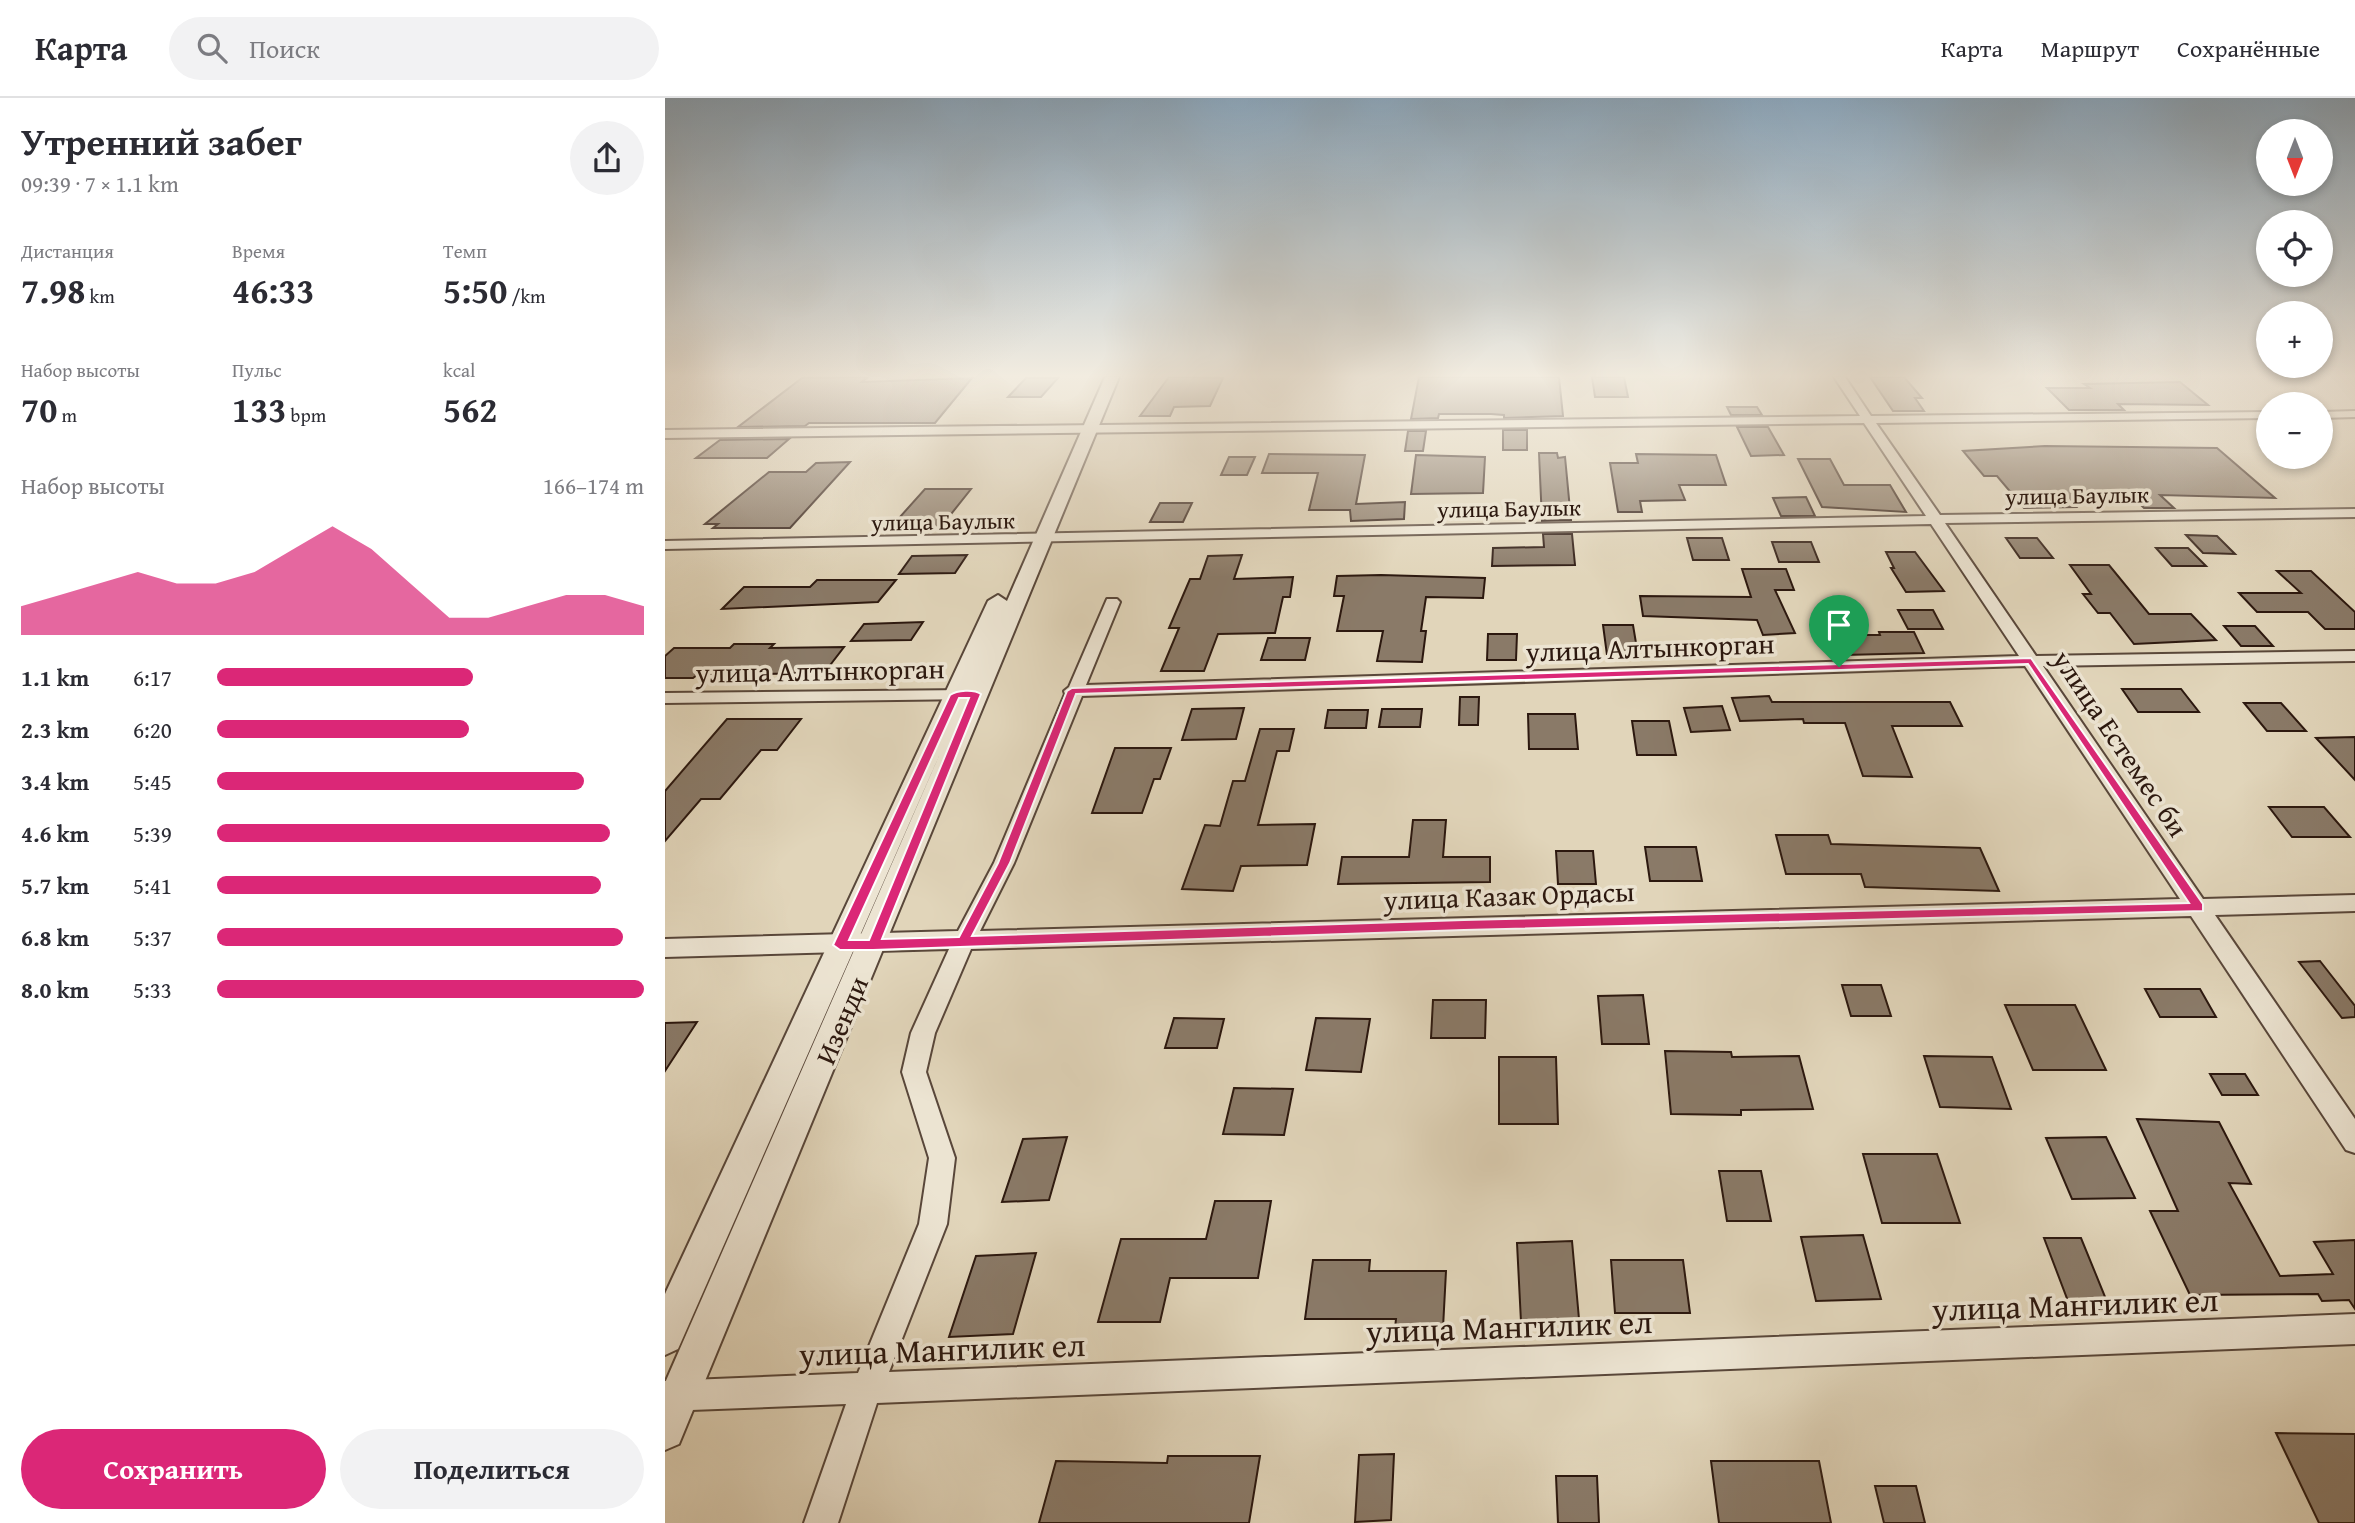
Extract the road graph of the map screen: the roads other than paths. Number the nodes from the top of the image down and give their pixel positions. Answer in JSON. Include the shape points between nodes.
{"nodes":[{"id":1,"x":1076,"y":444,"type":"edge"},
{"id":2,"x":1883,"y":444,"type":"edge"},
{"id":3,"x":2355,"y":513,"type":"edge"},
{"id":4,"x":1934,"y":518,"type":"junction"},
{"id":5,"x":1034,"y":541,"type":"junction"},
{"id":6,"x":665,"y":545,"type":"edge"},
{"id":7,"x":1112,"y":602,"type":"dead end"},
{"id":8,"x":2355,"y":656,"type":"edge"},
{"id":9,"x":2031,"y":661,"type":"junction"},
{"id":10,"x":1072,"y":691,"type":"junction"},
{"id":11,"x":966,"y":695,"type":"junction"},
{"id":12,"x":665,"y":698,"type":"edge"},
{"id":13,"x":2355,"y":904,"type":"edge"},
{"id":14,"x":2199,"y":908,"type":"junction"},
{"id":15,"x":963,"y":942,"type":"junction"},
{"id":16,"x":840,"y":945,"type":"junction"},
{"id":17,"x":873,"y":945,"type":"junction"},
{"id":18,"x":665,"y":948,"type":"edge"},
{"id":19,"x":2355,"y":1141,"type":"edge"},
{"id":20,"x":2355,"y":1329,"type":"edge"},
{"id":21,"x":665,"y":1336,"type":"edge"},
{"id":22,"x":867,"y":1388,"type":"junction"},
{"id":23,"x":672,"y":1396,"type":"edge"},
{"id":24,"x":665,"y":1430,"type":"edge"},
{"id":25,"x":821,"y":1523,"type":"edge"}],
"edges":[{"from":1,"to":5,"type":"street","name":"Изенди"},
{"from":2,"to":4,"type":"street","name":"улица Естемес би"},
{"from":3,"to":4,"type":"street","name":"улица Баулык"},
{"from":4,"to":5,"type":"street","name":"улица Баулык"},
{"from":4,"to":9,"type":"street","name":"улица Естемес би"},
{"from":5,"to":6,"type":"street","name":"улица Баулык"},
{"from":5,"to":11,"type":"street","name":"Изенди"},
{"from":7,"to":10,"type":"street"},
{"from":8,"to":9,"type":"street","name":"улица Алтынкорган"},
{"from":9,"to":10,"type":"street","name":"улица Алтынкорган"},
{"from":9,"to":14,"type":"street","name":"улица Естемес би"},
{"from":10,"to":15,"type":"street","via":[[1004,863]]},
{"from":11,"to":12,"type":"street","name":"улица Алтынкорган"},
{"from":11,"to":16,"type":"street","name":"Изенди"},
{"from":11,"to":17,"type":"street","name":"Изенди"},
{"from":13,"to":14,"type":"street","name":"улица Казак Ордасы"},
{"from":14,"to":15,"type":"street","name":"улица Казак Ордасы"},
{"from":14,"to":19,"type":"street","name":"улица Естемес би"},
{"from":15,"to":17,"type":"street","name":"улица Казак Ордасы"},
{"from":15,"to":22,"type":"street","via":[[923,1033],[914,1072],[942,1158],[933,1224]]},
{"from":16,"to":17,"type":"street","name":"улица Казак Ордасы"},
{"from":16,"to":18,"type":"street","name":"улица Казак Ордасы"},
{"from":16,"to":21,"type":"street","name":"Изенди"},
{"from":17,"to":23,"type":"street","name":"Изенди"},
{"from":20,"to":22,"type":"street","name":"улица Мангилик ел"},
{"from":22,"to":23,"type":"street","name":"улица Мангилик ел"},
{"from":22,"to":25,"type":"street"},
{"from":23,"to":24,"type":"street","name":"Изенди"}]}
